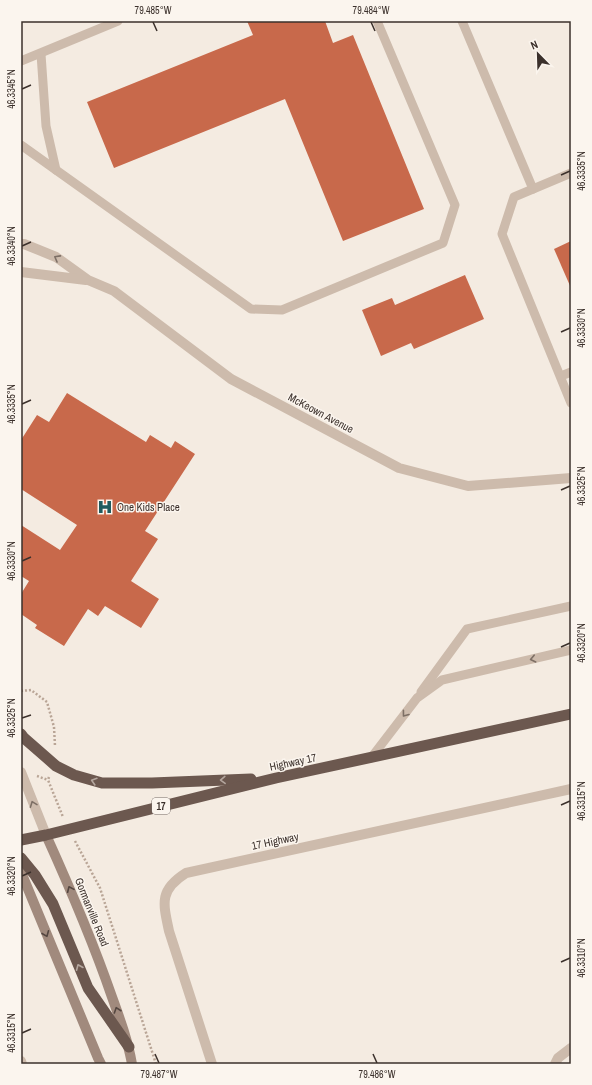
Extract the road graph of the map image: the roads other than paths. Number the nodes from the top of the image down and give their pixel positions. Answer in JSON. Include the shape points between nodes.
{"nodes":[{"id":1,"x":118,"y":21,"type":"edge"},
{"id":2,"x":377,"y":21,"type":"edge"},
{"id":3,"x":462,"y":21,"type":"edge"},
{"id":4,"x":40,"y":54,"type":"junction"},
{"id":5,"x":21,"y":61,"type":"edge"},
{"id":6,"x":21,"y":145,"type":"edge"},
{"id":7,"x":56,"y":170,"type":"junction"},
{"id":8,"x":571,"y":173,"type":"edge"},
{"id":9,"x":533,"y":189,"type":"junction"},
{"id":10,"x":21,"y":244,"type":"edge"},
{"id":11,"x":21,"y":272,"type":"edge"},
{"id":12,"x":88,"y":280,"type":"junction"},
{"id":13,"x":571,"y":372,"type":"edge"},
{"id":14,"x":561,"y":376,"type":"junction"},
{"id":15,"x":571,"y":403,"type":"edge"},
{"id":16,"x":571,"y":478,"type":"edge"},
{"id":17,"x":571,"y":606,"type":"edge"},
{"id":18,"x":571,"y":650,"type":"edge"},
{"id":19,"x":417,"y":698,"type":"junction"},
{"id":20,"x":571,"y":714,"type":"edge"},
{"id":21,"x":21,"y":734,"type":"edge"},
{"id":22,"x":371,"y":758,"type":"junction"},
{"id":23,"x":21,"y":772,"type":"edge"},
{"id":24,"x":276,"y":778,"type":"junction"},
{"id":25,"x":571,"y":789,"type":"edge"},
{"id":26,"x":46,"y":835,"type":"junction"},
{"id":27,"x":21,"y":840,"type":"edge"},
{"id":28,"x":21,"y":858,"type":"edge"},
{"id":29,"x":21,"y":872,"type":"edge"},
{"id":30,"x":129,"y":1047,"type":"junction"},
{"id":31,"x":571,"y":1048,"type":"edge"},
{"id":32,"x":21,"y":1061,"type":"edge"},
{"id":33,"x":22,"y":1064,"type":"edge"},
{"id":34,"x":102,"y":1064,"type":"edge"},
{"id":35,"x":132,"y":1064,"type":"edge"},
{"id":36,"x":212,"y":1064,"type":"edge"},
{"id":37,"x":555,"y":1064,"type":"edge"}],
"edges":[{"from":1,"to":4,"type":"lane"},
{"from":2,"to":7,"type":"lane","via":[[455,205],[443,243],[282,310],[250,309]]},
{"from":3,"to":9,"type":"lane"},
{"from":4,"to":5,"type":"lane"},
{"from":4,"to":7,"type":"lane","via":[[46,126]]},
{"from":6,"to":7,"type":"lane"},
{"from":8,"to":9,"type":"lane"},
{"from":9,"to":14,"type":"lane","via":[[514,197],[502,234]]},
{"from":12,"to":10,"type":"street","name":"McKeown Avenue","one_way":true,"via":[[56,257]]},
{"from":11,"to":12,"type":"street","name":"McKeown Avenue"},
{"from":12,"to":16,"type":"street","name":"McKeown Avenue","via":[[114,291],[231,379],[399,468],[468,486]]},
{"from":13,"to":14,"type":"lane"},
{"from":14,"to":15,"type":"lane"},
{"from":17,"to":19,"type":"lane","via":[[466,629]]},
{"from":18,"to":19,"type":"lane","one_way":true,"via":[[442,680]]},
{"from":19,"to":22,"type":"lane","one_way":true},
{"from":20,"to":22,"type":"highway","name":"Highway 17","number":"17"},
{"from":24,"to":21,"type":"highway","one_way":true,"via":[[102,783],[74,775],[56,766]]},
{"from":22,"to":24,"type":"highway","name":"Highway 17","number":"17"},
{"from":26,"to":23,"type":"street","name":"Gormanville Road","one_way":true},
{"from":24,"to":26,"type":"highway","name":"Highway 17","number":"17"},
{"from":25,"to":36,"type":"street","name":"17 Highway","via":[[186,873],[176,879],[164,898],[167,925]]},
{"from":26,"to":27,"type":"highway","name":"Highway 17","number":"17"},
{"from":30,"to":26,"type":"main road","name":"Gormanville Road","one_way":true,"via":[[74,897]]},
{"from":30,"to":28,"type":"highway","one_way":true,"via":[[88,988],[53,904]]},
{"from":29,"to":34,"type":"main road","one_way":true},
{"from":30,"to":35,"type":"main road","name":"Gormanville Road"},
{"from":31,"to":37,"type":"street","via":[[558,1058]]},
{"from":32,"to":33,"type":"street"}]}
